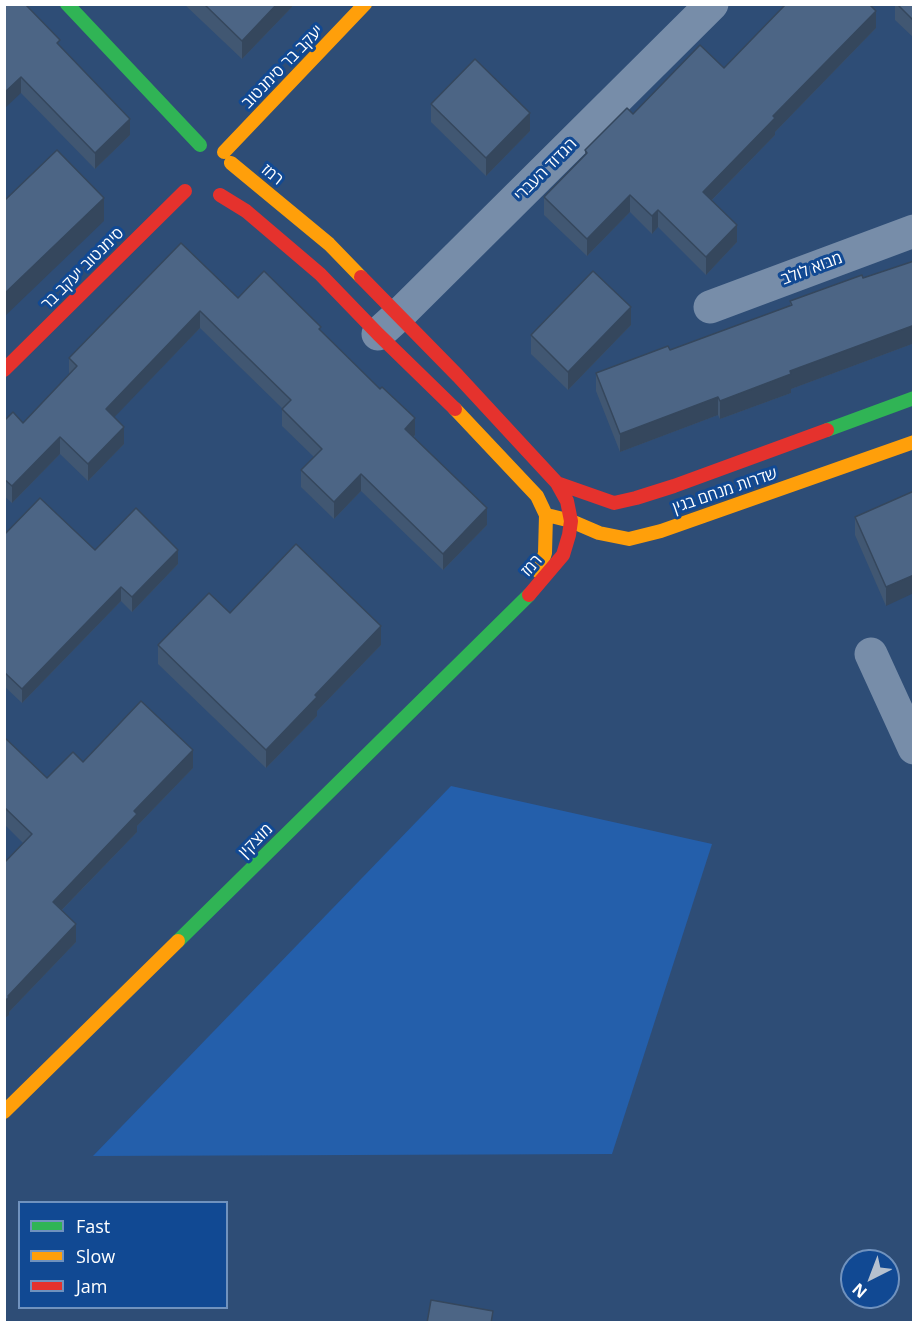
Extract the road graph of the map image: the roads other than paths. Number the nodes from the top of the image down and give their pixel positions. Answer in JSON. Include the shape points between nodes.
{"nodes":[{"id":1,"x":67,"y":4,"type":"edge"},
{"id":2,"x":365,"y":4,"type":"edge"},
{"id":3,"x":712,"y":4,"type":"edge"},
{"id":4,"x":200,"y":145,"type":"junction"},
{"id":5,"x":185,"y":153,"type":"dead end"},
{"id":6,"x":227,"y":157,"type":"junction"},
{"id":7,"x":177,"y":176,"type":"dead end"},
{"id":8,"x":185,"y":191,"type":"junction"},
{"id":9,"x":220,"y":195,"type":"junction"},
{"id":10,"x":914,"y":231,"type":"edge"},
{"id":11,"x":710,"y":307,"type":"dead end"},
{"id":12,"x":388,"y":325,"type":"junction"},
{"id":13,"x":4,"y":370,"type":"edge"},
{"id":14,"x":914,"y":398,"type":"edge"},
{"id":15,"x":914,"y":442,"type":"edge"},
{"id":16,"x":557,"y":483,"type":"junction"},
{"id":17,"x":546,"y":514,"type":"junction"},
{"id":18,"x":571,"y":522,"type":"junction"},
{"id":19,"x":530,"y":594,"type":"junction"},
{"id":20,"x":872,"y":654,"type":"dead end"},
{"id":21,"x":914,"y":748,"type":"edge"},
{"id":22,"x":4,"y":1112,"type":"edge"}],
"edges":[{"from":1,"to":4,"type":"street"},
{"from":2,"to":6,"type":"street","name":"יעקב בר סימנטוב"},
{"from":3,"to":12,"type":"street","name":"הגדוד העברי"},
{"from":4,"to":5,"type":"street"},
{"from":4,"to":6,"type":"street","via":[[217,148]]},
{"from":6,"to":9,"type":"street","via":[[233,172],[227,189]]},
{"from":6,"to":12,"type":"street","name":"רמז","via":[[329,244]]},
{"from":7,"to":8,"type":"street"},
{"from":8,"to":9,"type":"street","via":[[202,200]]},
{"from":8,"to":13,"type":"street","name":"סימנטוב יעקב בר"},
{"from":9,"to":12,"type":"street","name":"רמז"},
{"from":10,"to":11,"type":"street","name":"מבוא לולב"},
{"from":12,"to":16,"type":"street","name":"רמז","via":[[466,384]]},
{"from":12,"to":17,"type":"street","name":"רמז","via":[[463,417],[537,496]]},
{"from":14,"to":16,"type":"street","name":"שדרות מנחם בגין","via":[[636,498],[614,503]]},
{"from":15,"to":18,"type":"street","name":"שדרות מנחם בגין","via":[[630,539]]},
{"from":16,"to":18,"type":"street","name":"רמז","via":[[567,501]]},
{"from":17,"to":18,"type":"street","name":"שדרות מנחם בגין"},
{"from":17,"to":19,"type":"street","name":"רמז","via":[[545,553]]},
{"from":18,"to":19,"type":"street","name":"רמז","via":[[563,555]]},
{"from":19,"to":22,"type":"street","name":"מוצקין"},
{"from":20,"to":21,"type":"street"}]}
